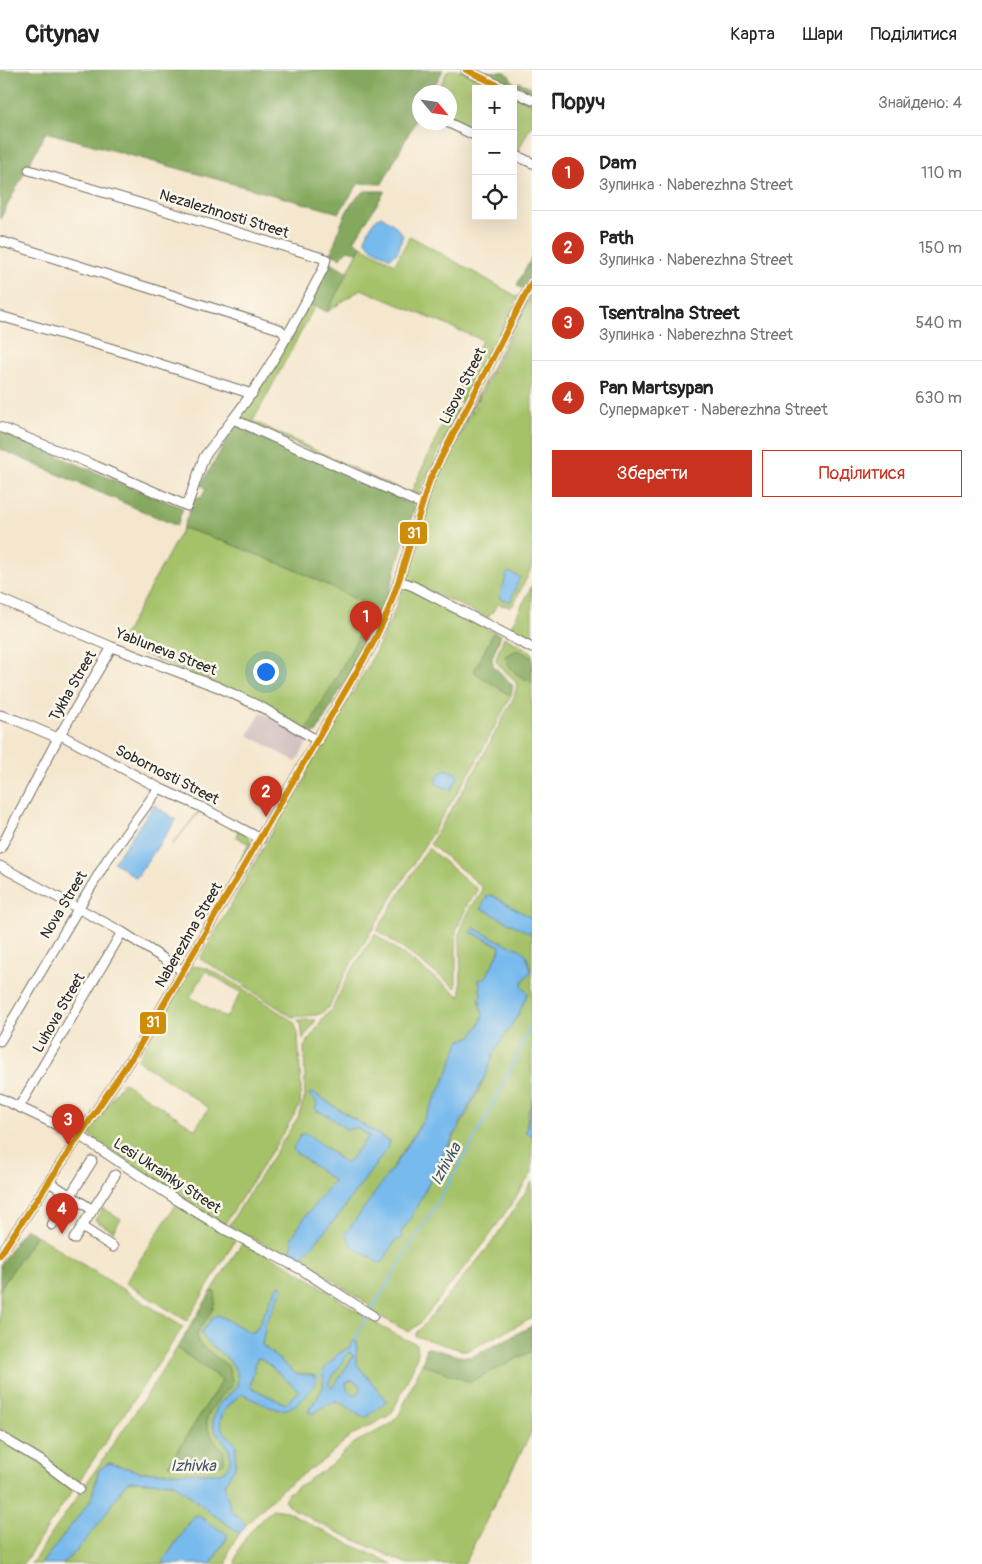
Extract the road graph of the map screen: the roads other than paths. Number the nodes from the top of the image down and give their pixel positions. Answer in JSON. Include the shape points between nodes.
{"nodes":[{"id":1,"x":466,"y":70,"type":"edge"},
{"id":2,"x":498,"y":85,"type":"edge"},
{"id":3,"x":517,"y":93,"type":"edge"},
{"id":4,"x":532,"y":100,"type":"edge"},
{"id":5,"x":457,"y":127,"type":"edge"},
{"id":6,"x":472,"y":134,"type":"edge"},
{"id":7,"x":517,"y":156,"type":"edge"},
{"id":8,"x":532,"y":163,"type":"edge"},
{"id":9,"x":29,"y":170,"type":"dead end"},
{"id":10,"x":0,"y":241,"type":"edge"},
{"id":11,"x":532,"y":282,"type":"edge"},
{"id":12,"x":0,"y":316,"type":"edge"},
{"id":13,"x":287,"y":338,"type":"junction"},
{"id":14,"x":252,"y":394,"type":"junction"},
{"id":15,"x":233,"y":419,"type":"junction"},
{"id":16,"x":0,"y":427,"type":"edge"},
{"id":17,"x":421,"y":504,"type":"junction"},
{"id":18,"x":398,"y":581,"type":"junction"},
{"id":19,"x":0,"y":599,"type":"edge"},
{"id":20,"x":112,"y":647,"type":"junction"},
{"id":21,"x":532,"y":648,"type":"edge"},
{"id":22,"x":0,"y":715,"type":"edge"},
{"id":23,"x":60,"y":736,"type":"junction"},
{"id":24,"x":318,"y":741,"type":"junction"},
{"id":25,"x":159,"y":788,"type":"junction"},
{"id":26,"x":261,"y":839,"type":"junction"},
{"id":27,"x":0,"y":848,"type":"edge"},
{"id":28,"x":0,"y":866,"type":"edge"},
{"id":29,"x":78,"y":908,"type":"junction"},
{"id":30,"x":122,"y":932,"type":"junction"},
{"id":31,"x":183,"y":971,"type":"junction"},
{"id":32,"x":0,"y":1041,"type":"edge"},
{"id":33,"x":0,"y":1098,"type":"edge"},
{"id":34,"x":19,"y":1107,"type":"junction"},
{"id":35,"x":80,"y":1136,"type":"junction"},
{"id":36,"x":92,"y":1161,"type":"dead end"},
{"id":37,"x":115,"y":1175,"type":"dead end"},
{"id":38,"x":49,"y":1182,"type":"junction"},
{"id":39,"x":70,"y":1196,"type":"junction"},
{"id":40,"x":93,"y":1210,"type":"junction"},
{"id":41,"x":52,"y":1225,"type":"dead end"},
{"id":42,"x":82,"y":1227,"type":"junction"},
{"id":43,"x":74,"y":1240,"type":"dead end"},
{"id":44,"x":113,"y":1247,"type":"dead end"},
{"id":45,"x":0,"y":1255,"type":"edge"},
{"id":46,"x":373,"y":1316,"type":"dead end"},
{"id":47,"x":0,"y":1436,"type":"edge"},
{"id":48,"x":79,"y":1489,"type":"dead end"}],
"edges":[{"from":1,"to":2,"type":"street"},
{"from":3,"to":4,"type":"street"},
{"from":5,"to":6,"type":"street"},
{"from":7,"to":8,"type":"street"},
{"from":9,"to":13,"type":"street","name":"Nezalezhnosti Street","via":[[326,259]]},
{"from":10,"to":13,"type":"street","via":[[278,329]]},
{"from":11,"to":17,"type":"street","name":"Lisova Street","via":[[430,479]]},
{"from":12,"to":14,"type":"street"},
{"from":13,"to":14,"type":"street","name":"Nezalezhnosti Street"},
{"from":14,"to":15,"type":"street","name":"Nezalezhnosti Street"},
{"from":15,"to":16,"type":"street","name":"Nezalezhnosti Street","via":[[204,457],[187,506]]},
{"from":15,"to":17,"type":"street"},
{"from":17,"to":18,"type":"street","name":"Naberezhna Street"},
{"from":18,"to":21,"type":"street"},
{"from":18,"to":24,"type":"street","name":"Naberezhna Street","via":[[387,614]]},
{"from":19,"to":20,"type":"street","name":"Yabluneva Street"},
{"from":20,"to":23,"type":"street","name":"Tykha Street"},
{"from":20,"to":24,"type":"street","name":"Yabluneva Street","via":[[218,687],[263,708]]},
{"from":22,"to":23,"type":"street","name":"Tykha Street"},
{"from":23,"to":25,"type":"street","name":"Sobornosti Street"},
{"from":23,"to":27,"type":"street","name":"Tykha Street"},
{"from":24,"to":26,"type":"street","name":"Naberezhna Street"},
{"from":25,"to":26,"type":"street","name":"Sobornosti Street"},
{"from":25,"to":29,"type":"street","name":"Nova Street","via":[[107,860]]},
{"from":26,"to":31,"type":"street","name":"Naberezhna Street"},
{"from":28,"to":29,"type":"street"},
{"from":29,"to":30,"type":"street"},
{"from":29,"to":32,"type":"street","name":"Nova Street"},
{"from":30,"to":31,"type":"street"},
{"from":30,"to":34,"type":"street","name":"Luhova Street"},
{"from":31,"to":35,"type":"street","name":"Naberezhna Street","via":[[140,1045]]},
{"from":33,"to":34,"type":"street","name":"Lesi Ukrainky Street"},
{"from":34,"to":35,"type":"street","name":"Lesi Ukrainky Street"},
{"from":35,"to":38,"type":"street","name":"Naberezhna Street"},
{"from":35,"to":46,"type":"street","name":"Lesi Ukrainky Street","via":[[180,1202],[302,1270]]},
{"from":36,"to":39,"type":"street"},
{"from":37,"to":40,"type":"street"},
{"from":38,"to":39,"type":"street"},
{"from":38,"to":45,"type":"street","name":"Naberezhna Street"},
{"from":39,"to":40,"type":"street"},
{"from":39,"to":41,"type":"street"},
{"from":40,"to":42,"type":"street"},
{"from":42,"to":43,"type":"street"},
{"from":42,"to":44,"type":"street"},
{"from":47,"to":48,"type":"street"}]}
